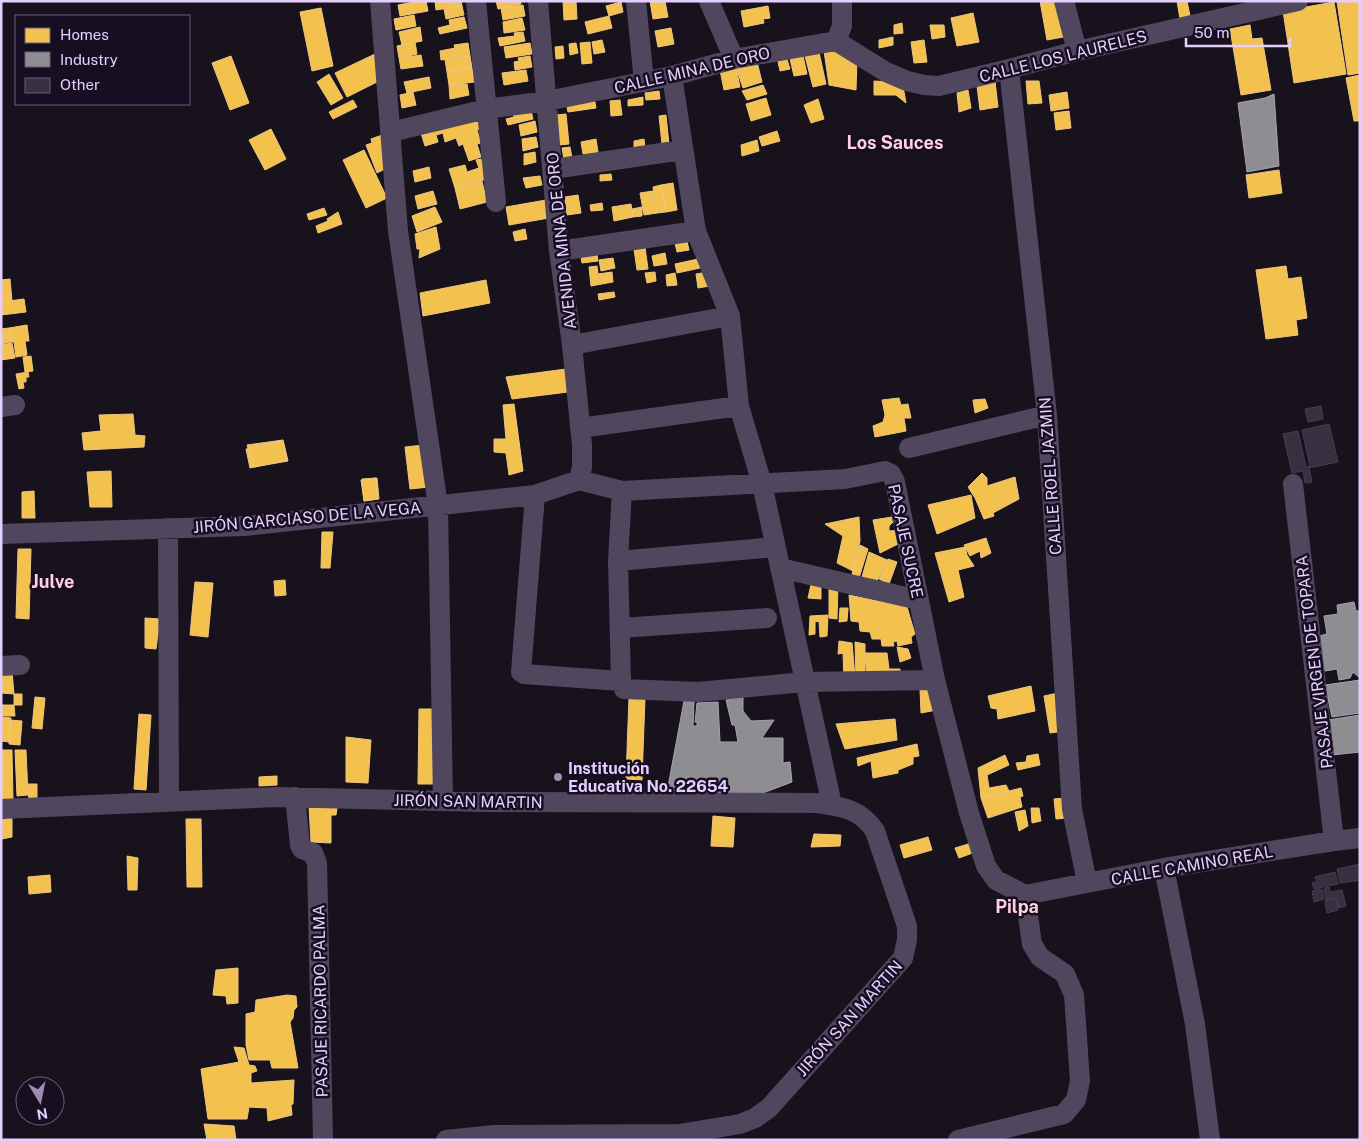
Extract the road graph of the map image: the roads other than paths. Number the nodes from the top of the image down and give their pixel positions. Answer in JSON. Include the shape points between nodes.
{"nodes":[{"id":1,"x":380,"y":1,"type":"edge"},
{"id":2,"x":476,"y":1,"type":"edge"},
{"id":3,"x":538,"y":1,"type":"edge"},
{"id":4,"x":636,"y":1,"type":"edge"},
{"id":5,"x":709,"y":1,"type":"edge"},
{"id":6,"x":842,"y":1,"type":"edge"},
{"id":7,"x":1064,"y":1,"type":"edge"},
{"id":8,"x":1298,"y":1,"type":"edge"},
{"id":9,"x":1268,"y":4,"type":"edge"},
{"id":10,"x":836,"y":41,"type":"junction"},
{"id":11,"x":1077,"y":51,"type":"junction"},
{"id":12,"x":734,"y":59,"type":"junction"},
{"id":13,"x":1009,"y":69,"type":"junction"},
{"id":14,"x":672,"y":76,"type":"junction"},
{"id":15,"x":644,"y":82,"type":"junction"},
{"id":16,"x":547,"y":102,"type":"junction"},
{"id":17,"x":486,"y":109,"type":"junction"},
{"id":18,"x":391,"y":132,"type":"junction"},
{"id":19,"x":682,"y":150,"type":"junction"},
{"id":20,"x":553,"y":169,"type":"junction"},
{"id":21,"x":496,"y":202,"type":"dead end"},
{"id":22,"x":696,"y":231,"type":"junction"},
{"id":23,"x":559,"y":251,"type":"junction"},
{"id":24,"x":730,"y":316,"type":"junction"},
{"id":25,"x":572,"y":344,"type":"junction"},
{"id":26,"x":739,"y":406,"type":"junction"},
{"id":27,"x":1047,"y":415,"type":"junction"},
{"id":28,"x":580,"y":428,"type":"junction"},
{"id":29,"x":909,"y":448,"type":"dead end"},
{"id":30,"x":579,"y":480,"type":"junction"},
{"id":31,"x":762,"y":484,"type":"junction"},
{"id":32,"x":1293,"y":484,"type":"dead end"},
{"id":33,"x":622,"y":491,"type":"junction"},
{"id":34,"x":534,"y":495,"type":"junction"},
{"id":35,"x":438,"y":506,"type":"junction"},
{"id":36,"x":168,"y":528,"type":"junction"},
{"id":37,"x":1,"y":534,"type":"edge"},
{"id":38,"x":775,"y":547,"type":"junction"},
{"id":39,"x":618,"y":561,"type":"junction"},
{"id":40,"x":780,"y":568,"type":"junction"},
{"id":41,"x":919,"y":600,"type":"junction"},
{"id":42,"x":767,"y":618,"type":"dead end"},
{"id":43,"x":620,"y":628,"type":"junction"},
{"id":44,"x":935,"y":680,"type":"junction"},
{"id":45,"x":621,"y":681,"type":"junction"},
{"id":46,"x":804,"y":682,"type":"junction"},
{"id":47,"x":295,"y":797,"type":"junction"},
{"id":48,"x":443,"y":801,"type":"junction"},
{"id":49,"x":170,"y":802,"type":"junction"},
{"id":50,"x":832,"y":806,"type":"junction"},
{"id":51,"x":1,"y":809,"type":"edge"},
{"id":52,"x":1360,"y":838,"type":"edge"},
{"id":53,"x":1334,"y":841,"type":"junction"},
{"id":54,"x":1164,"y":868,"type":"junction"},
{"id":55,"x":1087,"y":883,"type":"junction"},
{"id":56,"x":1024,"y":896,"type":"junction"},
{"id":57,"x":755,"y":1118,"type":"junction"},
{"id":58,"x":323,"y":1140,"type":"edge"},
{"id":59,"x":446,"y":1140,"type":"edge"},
{"id":60,"x":745,"y":1140,"type":"edge"},
{"id":61,"x":958,"y":1140,"type":"edge"},
{"id":62,"x":1210,"y":1140,"type":"edge"}],
"edges":[{"from":1,"to":18,"type":"street"},
{"from":2,"to":17,"type":"street"},
{"from":3,"to":16,"type":"street","name":"AVENIDA MINA DE ORO"},
{"from":4,"to":15,"type":"street"},
{"from":5,"to":12,"type":"street"},
{"from":6,"to":10,"type":"street","via":[[842,26]]},
{"from":7,"to":11,"type":"street"},
{"from":8,"to":9,"type":"street","name":"CALLE LOS LAURELES"},
{"from":9,"to":11,"type":"street","name":"CALLE LOS LAURELES"},
{"from":10,"to":12,"type":"street","name":"CALLE MINA DE ORO"},
{"from":10,"to":13,"type":"street","name":"CALLE LOS LAURELES","via":[[886,72],[924,85],[939,86]]},
{"from":11,"to":13,"type":"street","name":"CALLE LOS LAURELES"},
{"from":12,"to":14,"type":"street","name":"CALLE MINA DE ORO"},
{"from":13,"to":27,"type":"street","name":"CALLE ROEL JAZMIN"},
{"from":14,"to":15,"type":"street","name":"CALLE MINA DE ORO"},
{"from":14,"to":19,"type":"street"},
{"from":15,"to":16,"type":"street","name":"CALLE MINA DE ORO"},
{"from":16,"to":17,"type":"street","name":"CALLE MINA DE ORO"},
{"from":16,"to":20,"type":"street","name":"AVENIDA MINA DE ORO"},
{"from":17,"to":18,"type":"street","name":"CALLE MINA DE ORO"},
{"from":17,"to":21,"type":"street"},
{"from":18,"to":35,"type":"street","via":[[398,231]]},
{"from":19,"to":20,"type":"street"},
{"from":19,"to":22,"type":"street"},
{"from":20,"to":23,"type":"street","name":"AVENIDA MINA DE ORO"},
{"from":22,"to":23,"type":"street"},
{"from":22,"to":24,"type":"street"},
{"from":23,"to":25,"type":"street","name":"AVENIDA MINA DE ORO"},
{"from":24,"to":25,"type":"street"},
{"from":24,"to":26,"type":"street"},
{"from":25,"to":28,"type":"street","name":"AVENIDA MINA DE ORO"},
{"from":26,"to":28,"type":"street"},
{"from":26,"to":31,"type":"street"},
{"from":27,"to":29,"type":"street"},
{"from":27,"to":55,"type":"street","name":"CALLE ROEL JAZMIN","via":[[1072,809]]},
{"from":28,"to":30,"type":"street","name":"AVENIDA MINA DE ORO","via":[[582,467]]},
{"from":30,"to":33,"type":"street","name":"PASAJE SUCRE"},
{"from":30,"to":34,"type":"street","name":"JIRÓN GARCIASO DE LA VEGA"},
{"from":31,"to":33,"type":"street","name":"PASAJE SUCRE"},
{"from":31,"to":38,"type":"street"},
{"from":31,"to":41,"type":"street","name":"PASAJE SUCRE","via":[[844,479],[885,471],[891,474]]},
{"from":32,"to":53,"type":"street","name":"PASAJE VIRGEN DE TOPARA"},
{"from":33,"to":39,"type":"street"},
{"from":34,"to":35,"type":"street","name":"JIRÓN GARCIASO DE LA VEGA"},
{"from":34,"to":45,"type":"street","via":[[521,672]]},
{"from":35,"to":36,"type":"street","name":"JIRÓN GARCIASO DE LA VEGA","via":[[244,526]]},
{"from":35,"to":48,"type":"street"},
{"from":36,"to":37,"type":"street","name":"JIRÓN GARCIASO DE LA VEGA"},
{"from":36,"to":49,"type":"street"},
{"from":38,"to":39,"type":"street"},
{"from":38,"to":40,"type":"street"},
{"from":39,"to":43,"type":"street"},
{"from":40,"to":41,"type":"street"},
{"from":40,"to":46,"type":"street"},
{"from":41,"to":44,"type":"street","name":"PASAJE SUCRE"},
{"from":42,"to":43,"type":"street"},
{"from":43,"to":45,"type":"street"},
{"from":44,"to":46,"type":"street"},
{"from":44,"to":56,"type":"street","name":"PASAJE SUCRE","via":[[986,866],[996,880]]},
{"from":45,"to":46,"type":"street","via":[[624,689],[698,692]]},
{"from":46,"to":50,"type":"street"},
{"from":47,"to":48,"type":"street","name":"JIRÓN SAN MARTIN"},
{"from":47,"to":49,"type":"street","name":"JIRÓN SAN MARTIN"},
{"from":47,"to":58,"type":"street","name":"PASAJE RICARDO PALMA","via":[[300,845],[313,853],[317,863]]},
{"from":48,"to":50,"type":"street","name":"JIRÓN SAN MARTIN","via":[[816,803]]},
{"from":49,"to":51,"type":"street","name":"JIRÓN SAN MARTIN"},
{"from":50,"to":57,"type":"street","name":"JIRÓN SAN MARTIN","via":[[852,810],[868,820],[875,831],[907,926],[903,958],[769,1108]]},
{"from":52,"to":53,"type":"street","name":"CALLE CAMINO REAL"},
{"from":53,"to":54,"type":"street","name":"CALLE CAMINO REAL"},
{"from":54,"to":55,"type":"street","name":"CALLE CAMINO REAL"},
{"from":54,"to":62,"type":"street","via":[[1195,1024]]},
{"from":55,"to":56,"type":"street","name":"CALLE CAMINO REAL"},
{"from":56,"to":61,"type":"street","via":[[1032,944],[1040,957],[1065,974],[1074,995],[1080,1081],[1076,1100],[1064,1114]]},
{"from":57,"to":59,"type":"street","via":[[740,1124],[679,1134],[494,1135]]},
{"from":57,"to":60,"type":"street"}]}
